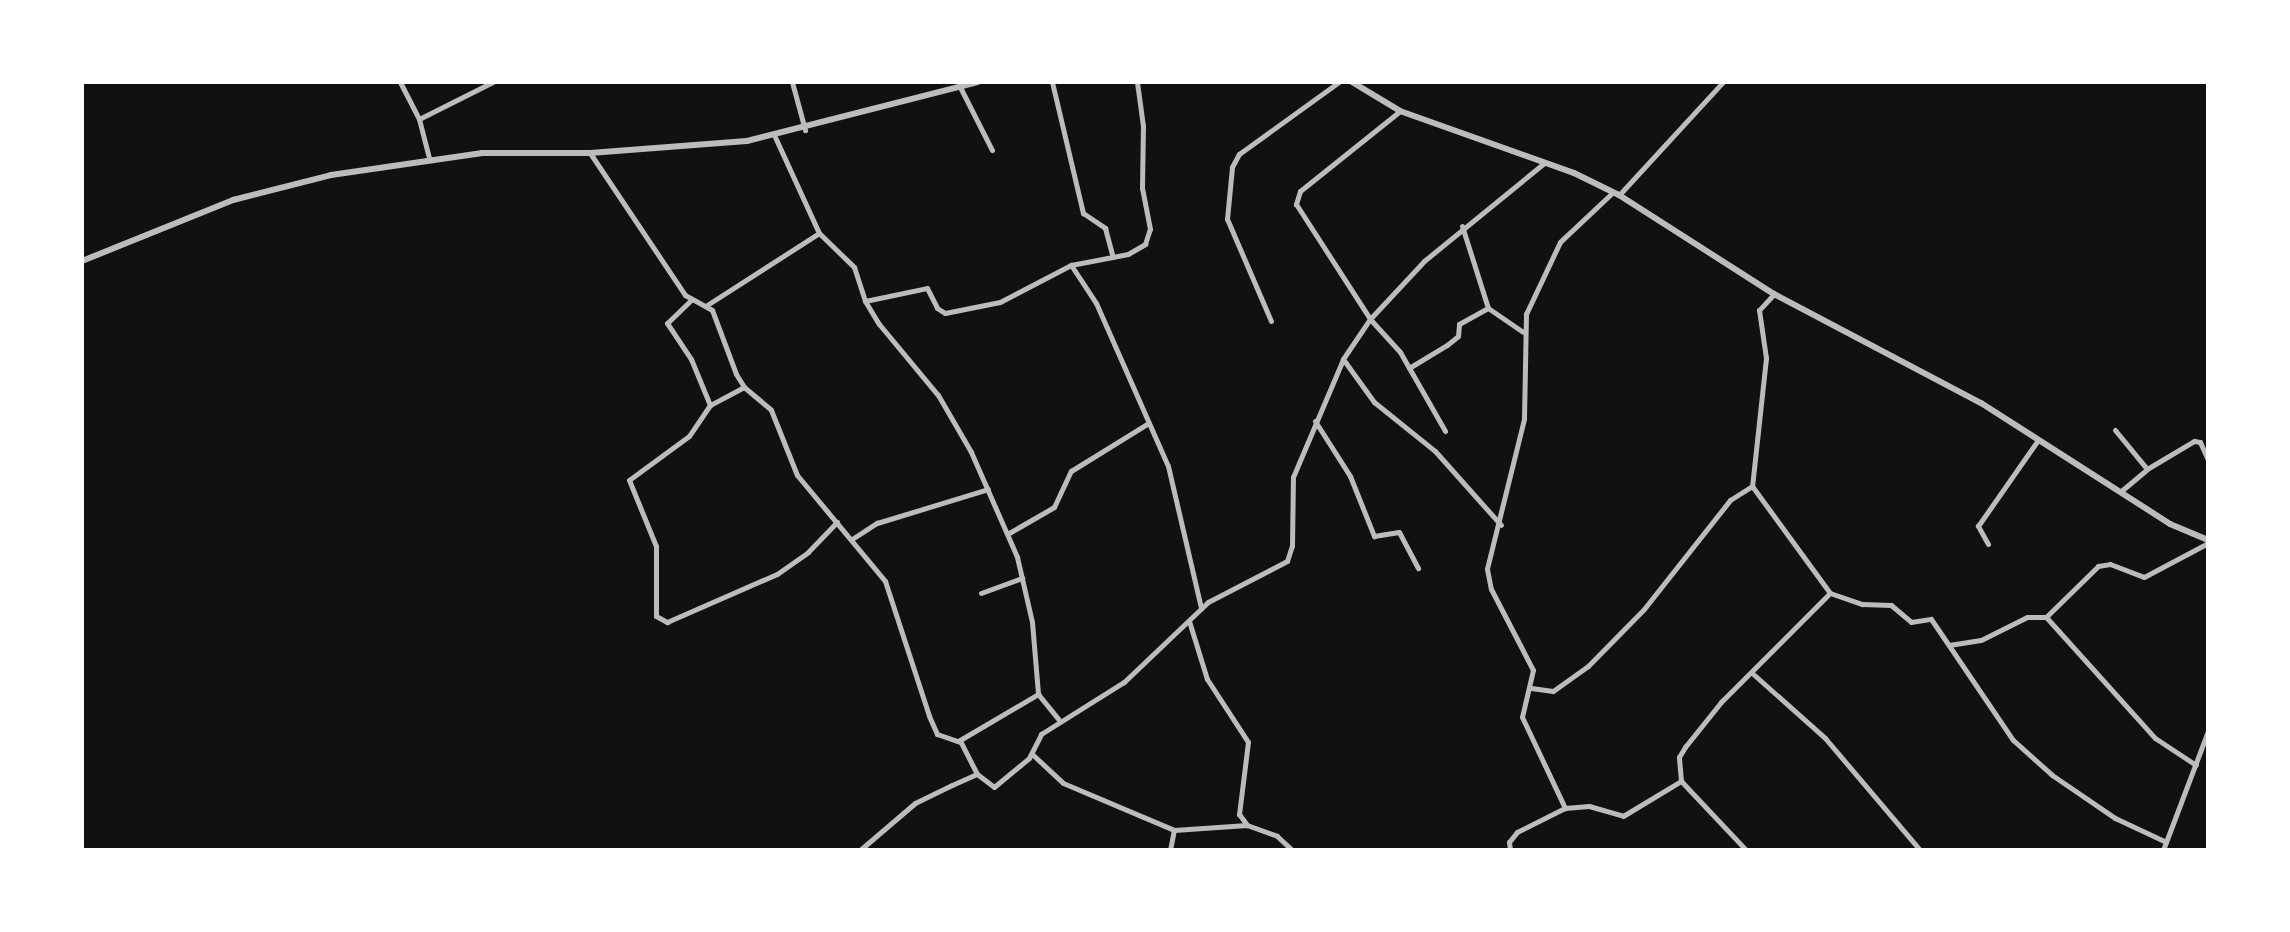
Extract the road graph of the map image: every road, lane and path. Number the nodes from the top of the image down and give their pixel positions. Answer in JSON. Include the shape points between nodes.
{"nodes":[{"id":1,"x":400,"y":82,"type":"edge"},
{"id":2,"x":493,"y":82,"type":"edge"},
{"id":3,"x":792,"y":82,"type":"edge"},
{"id":4,"x":978,"y":82,"type":"edge"},
{"id":5,"x":1052,"y":82,"type":"edge"},
{"id":6,"x":1136,"y":82,"type":"edge"},
{"id":7,"x":1339,"y":82,"type":"edge"},
{"id":8,"x":1723,"y":82,"type":"edge"},
{"id":9,"x":1357,"y":83,"type":"edge"},
{"id":10,"x":959,"y":85,"type":"junction"},
{"id":11,"x":1400,"y":111,"type":"junction"},
{"id":12,"x":419,"y":120,"type":"junction"},
{"id":13,"x":805,"y":130,"type":"junction"},
{"id":14,"x":775,"y":137,"type":"junction"},
{"id":15,"x":992,"y":150,"type":"dead end"},
{"id":16,"x":590,"y":153,"type":"junction"},
{"id":17,"x":429,"y":158,"type":"junction"},
{"id":18,"x":1544,"y":163,"type":"junction"},
{"id":19,"x":1616,"y":194,"type":"junction"},
{"id":20,"x":1462,"y":226,"type":"junction"},
{"id":21,"x":819,"y":233,"type":"junction"},
{"id":22,"x":1113,"y":257,"type":"junction"},
{"id":23,"x":82,"y":261,"type":"edge"},
{"id":24,"x":1071,"y":265,"type":"junction"},
{"id":25,"x":1774,"y":294,"type":"junction"},
{"id":26,"x":691,"y":300,"type":"junction"},
{"id":27,"x":865,"y":301,"type":"junction"},
{"id":28,"x":707,"y":305,"type":"junction"},
{"id":29,"x":1488,"y":308,"type":"junction"},
{"id":30,"x":1370,"y":319,"type":"junction"},
{"id":31,"x":1271,"y":321,"type":"dead end"},
{"id":32,"x":1523,"y":332,"type":"junction"},
{"id":33,"x":1343,"y":359,"type":"junction"},
{"id":34,"x":1409,"y":368,"type":"junction"},
{"id":35,"x":744,"y":387,"type":"junction"},
{"id":36,"x":710,"y":405,"type":"junction"},
{"id":37,"x":1315,"y":421,"type":"junction"},
{"id":38,"x":1147,"y":424,"type":"junction"},
{"id":39,"x":2115,"y":430,"type":"dead end"},
{"id":40,"x":1445,"y":431,"type":"dead end"},
{"id":41,"x":2038,"y":440,"type":"junction"},
{"id":42,"x":2208,"y":460,"type":"edge"},
{"id":43,"x":2147,"y":469,"type":"junction"},
{"id":44,"x":1752,"y":486,"type":"junction"},
{"id":45,"x":988,"y":489,"type":"junction"},
{"id":46,"x":2120,"y":492,"type":"junction"},
{"id":47,"x":837,"y":522,"type":"junction"},
{"id":48,"x":1501,"y":525,"type":"junction"},
{"id":49,"x":1009,"y":533,"type":"junction"},
{"id":50,"x":852,"y":539,"type":"junction"},
{"id":51,"x":2208,"y":541,"type":"edge"},
{"id":52,"x":1988,"y":544,"type":"dead end"},
{"id":53,"x":1418,"y":568,"type":"dead end"},
{"id":54,"x":1022,"y":578,"type":"junction"},
{"id":55,"x":981,"y":593,"type":"dead end"},
{"id":56,"x":1830,"y":593,"type":"junction"},
{"id":57,"x":1201,"y":608,"type":"junction"},
{"id":58,"x":2046,"y":617,"type":"junction"},
{"id":59,"x":1188,"y":621,"type":"junction"},
{"id":60,"x":1949,"y":645,"type":"junction"},
{"id":61,"x":1752,"y":673,"type":"junction"},
{"id":62,"x":1531,"y":688,"type":"junction"},
{"id":63,"x":1038,"y":694,"type":"junction"},
{"id":64,"x":1059,"y":720,"type":"junction"},
{"id":65,"x":2208,"y":731,"type":"edge"},
{"id":66,"x":960,"y":742,"type":"junction"},
{"id":67,"x":1032,"y":754,"type":"junction"},
{"id":68,"x":2196,"y":765,"type":"junction"},
{"id":69,"x":977,"y":774,"type":"junction"},
{"id":70,"x":1681,"y":781,"type":"junction"},
{"id":71,"x":1565,"y":808,"type":"junction"},
{"id":72,"x":1247,"y":825,"type":"junction"},
{"id":73,"x":1174,"y":830,"type":"junction"},
{"id":74,"x":2166,"y":842,"type":"junction"},
{"id":75,"x":860,"y":850,"type":"edge"},
{"id":76,"x":1170,"y":850,"type":"edge"},
{"id":77,"x":1292,"y":850,"type":"edge"},
{"id":78,"x":1510,"y":850,"type":"edge"},
{"id":79,"x":1746,"y":850,"type":"edge"},
{"id":80,"x":1920,"y":850,"type":"edge"},
{"id":81,"x":2163,"y":850,"type":"edge"}],
"edges":[{"from":1,"to":12,"type":"street"},
{"from":2,"to":12,"type":"street"},
{"from":3,"to":13,"type":"street"},
{"from":4,"to":10,"type":"street"},
{"from":5,"to":22,"type":"street","via":[[1083,212],[1105,228]]},
{"from":6,"to":22,"type":"street","via":[[1143,126],[1142,188],[1148,240],[1138,250]]},
{"from":7,"to":31,"type":"street","via":[[1239,154],[1233,167],[1227,219]]},
{"from":8,"to":19,"type":"street"},
{"from":9,"to":11,"type":"street"},
{"from":10,"to":13,"type":"street"},
{"from":10,"to":15,"type":"street"},
{"from":11,"to":18,"type":"street"},
{"from":11,"to":30,"type":"street","via":[[1300,191],[1296,200]]},
{"from":12,"to":17,"type":"street"},
{"from":13,"to":14,"type":"street"},
{"from":14,"to":16,"type":"street","via":[[700,148]]},
{"from":14,"to":21,"type":"street"},
{"from":16,"to":17,"type":"street"},
{"from":16,"to":26,"type":"street"},
{"from":17,"to":23,"type":"street","via":[[261,192]]},
{"from":18,"to":19,"type":"street"},
{"from":18,"to":20,"type":"street"},
{"from":19,"to":25,"type":"street"},
{"from":19,"to":32,"type":"street","via":[[1560,242],[1526,314]]},
{"from":20,"to":29,"type":"street"},
{"from":20,"to":30,"type":"street"},
{"from":21,"to":27,"type":"street","via":[[854,267]]},
{"from":21,"to":28,"type":"street"},
{"from":22,"to":24,"type":"street"},
{"from":24,"to":27,"type":"street","via":[[1000,302],[945,313],[937,308],[927,288]]},
{"from":24,"to":38,"type":"street","via":[[1096,303]]},
{"from":25,"to":41,"type":"street","via":[[1981,403]]},
{"from":25,"to":44,"type":"street","via":[[1759,310],[1766,358]]},
{"from":26,"to":28,"type":"street"},
{"from":26,"to":36,"type":"street","via":[[667,323],[691,359]]},
{"from":27,"to":45,"type":"street","via":[[938,396]]},
{"from":28,"to":35,"type":"street"},
{"from":29,"to":32,"type":"street"},
{"from":29,"to":34,"type":"street","via":[[1459,324],[1458,336]]},
{"from":30,"to":33,"type":"street"},
{"from":30,"to":34,"type":"street"},
{"from":32,"to":48,"type":"street","via":[[1527,361],[1524,419]]},
{"from":33,"to":37,"type":"street"},
{"from":33,"to":48,"type":"street","via":[[1374,402],[1435,451]]},
{"from":34,"to":40,"type":"street"},
{"from":35,"to":36,"type":"street"},
{"from":35,"to":47,"type":"street","via":[[771,410],[797,475]]},
{"from":36,"to":47,"type":"street","via":[[689,436],[652,458],[629,480],[653,533],[659,619],[667,622],[696,612],[777,574],[808,552]]},
{"from":37,"to":53,"type":"street","via":[[1350,476],[1374,536],[1399,533]]},
{"from":37,"to":57,"type":"street","via":[[1293,477],[1292,546],[1287,561]]},
{"from":38,"to":49,"type":"street","via":[[1071,471],[1054,507]]},
{"from":38,"to":57,"type":"street","via":[[1174,483]]},
{"from":39,"to":43,"type":"street"},
{"from":41,"to":46,"type":"street"},
{"from":41,"to":52,"type":"street","via":[[1978,526]]},
{"from":42,"to":43,"type":"street","via":[[2200,442],[2194,441]]},
{"from":43,"to":46,"type":"street"},
{"from":44,"to":56,"type":"street"},
{"from":44,"to":62,"type":"street","via":[[1730,500],[1644,609],[1588,666],[1553,691]]},
{"from":45,"to":49,"type":"street"},
{"from":45,"to":50,"type":"street","via":[[877,523]]},
{"from":46,"to":51,"type":"street","via":[[2170,524]]},
{"from":47,"to":50,"type":"street"},
{"from":48,"to":62,"type":"street","via":[[1488,580],[1526,652],[1534,677]]},
{"from":49,"to":54,"type":"street"},
{"from":50,"to":66,"type":"street","via":[[885,581],[937,734]]},
{"from":51,"to":58,"type":"street","via":[[2144,577],[2109,565],[2098,566]]},
{"from":54,"to":55,"type":"street"},
{"from":54,"to":63,"type":"street","via":[[1032,622]]},
{"from":56,"to":60,"type":"street","via":[[1863,604],[1891,605],[1911,622],[1931,620]]},
{"from":56,"to":61,"type":"street"},
{"from":57,"to":59,"type":"street"},
{"from":58,"to":60,"type":"street","via":[[2027,617],[1981,640]]},
{"from":58,"to":68,"type":"street","via":[[2155,737]]},
{"from":59,"to":64,"type":"street","via":[[1124,682]]},
{"from":59,"to":72,"type":"street","via":[[1206,679],[1248,741],[1237,808]]},
{"from":60,"to":74,"type":"street","via":[[1977,692],[2026,752],[2115,818]]},
{"from":61,"to":70,"type":"street","via":[[1685,747],[1679,757]]},
{"from":61,"to":80,"type":"street","via":[[1825,738]]},
{"from":62,"to":71,"type":"street","via":[[1522,717]]},
{"from":63,"to":64,"type":"street"},
{"from":63,"to":66,"type":"street"},
{"from":64,"to":67,"type":"street","via":[[1038,738]]},
{"from":65,"to":68,"type":"street"},
{"from":66,"to":69,"type":"street"},
{"from":67,"to":69,"type":"street","via":[[994,787]]},
{"from":67,"to":73,"type":"street","via":[[1063,783]]},
{"from":68,"to":74,"type":"street"},
{"from":69,"to":75,"type":"street","via":[[915,803]]},
{"from":70,"to":71,"type":"street","via":[[1623,816],[1589,806]]},
{"from":70,"to":79,"type":"street"},
{"from":71,"to":78,"type":"street","via":[[1517,832],[1509,842]]},
{"from":72,"to":73,"type":"street"},
{"from":72,"to":77,"type":"street","via":[[1278,836]]},
{"from":73,"to":76,"type":"street"},
{"from":74,"to":81,"type":"street"}]}
